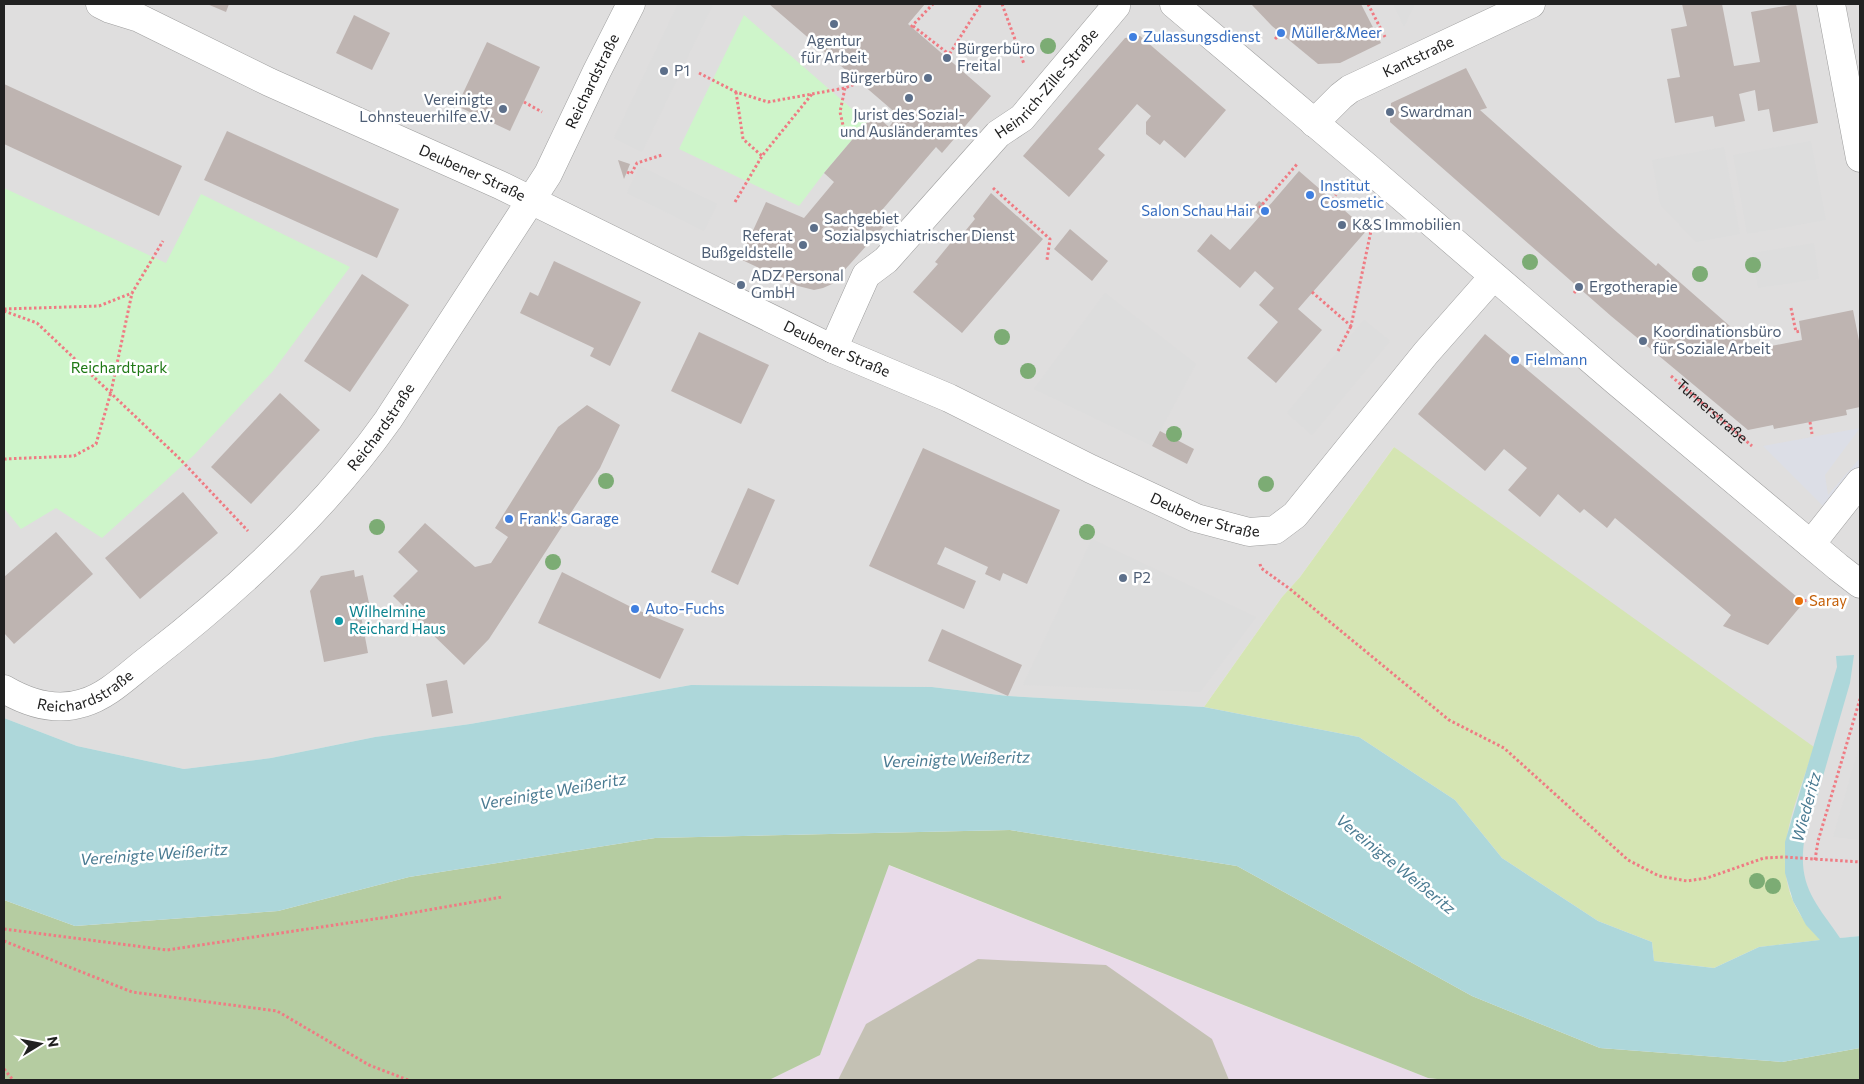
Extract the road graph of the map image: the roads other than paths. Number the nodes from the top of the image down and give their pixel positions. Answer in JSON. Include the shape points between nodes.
{"nodes":[{"id":1,"x":100,"y":4,"type":"edge"},
{"id":2,"x":631,"y":4,"type":"edge"},
{"id":3,"x":1174,"y":4,"type":"edge"},
{"id":4,"x":1531,"y":4,"type":"edge"},
{"id":5,"x":1831,"y":4,"type":"edge"},
{"id":6,"x":1116,"y":6,"type":"dead end"},
{"id":7,"x":1314,"y":123,"type":"junction"},
{"id":8,"x":1860,"y":158,"type":"edge"},
{"id":9,"x":531,"y":200,"type":"junction"},
{"id":10,"x":1493,"y":277,"type":"junction"},
{"id":11,"x":834,"y":348,"type":"junction"},
{"id":12,"x":1860,"y":482,"type":"edge"},
{"id":13,"x":1811,"y":544,"type":"junction"},
{"id":14,"x":1860,"y":584,"type":"edge"},
{"id":15,"x":4,"y":689,"type":"edge"}],
"edges":[{"from":1,"to":9,"type":"street","name":"Deubener Straße","via":[[139,18],[260,78]]},
{"from":2,"to":9,"type":"street","name":"Reichardstraße","via":[[548,174]]},
{"from":3,"to":7,"type":"street"},
{"from":4,"to":7,"type":"street","name":"Kantstraße","via":[[1350,89]]},
{"from":5,"to":8,"type":"street"},
{"from":6,"to":11,"type":"street","name":"Heinrich-Zille-Straße","via":[[1022,118],[998,134],[886,260],[866,275]]},
{"from":7,"to":10,"type":"street"},
{"from":9,"to":11,"type":"street","name":"Deubener Straße"},
{"from":9,"to":15,"type":"street","name":"Reichardstraße","via":[[366,450],[271,555],[170,643],[110,689],[84,703],[59,708],[38,704]]},
{"from":10,"to":11,"type":"street","name":"Deubener Straße","via":[[1426,353],[1295,515],[1275,530],[1249,532],[1196,518],[1091,470],[949,398]]},
{"from":10,"to":13,"type":"street"},
{"from":12,"to":13,"type":"street"},
{"from":13,"to":14,"type":"street"}]}
